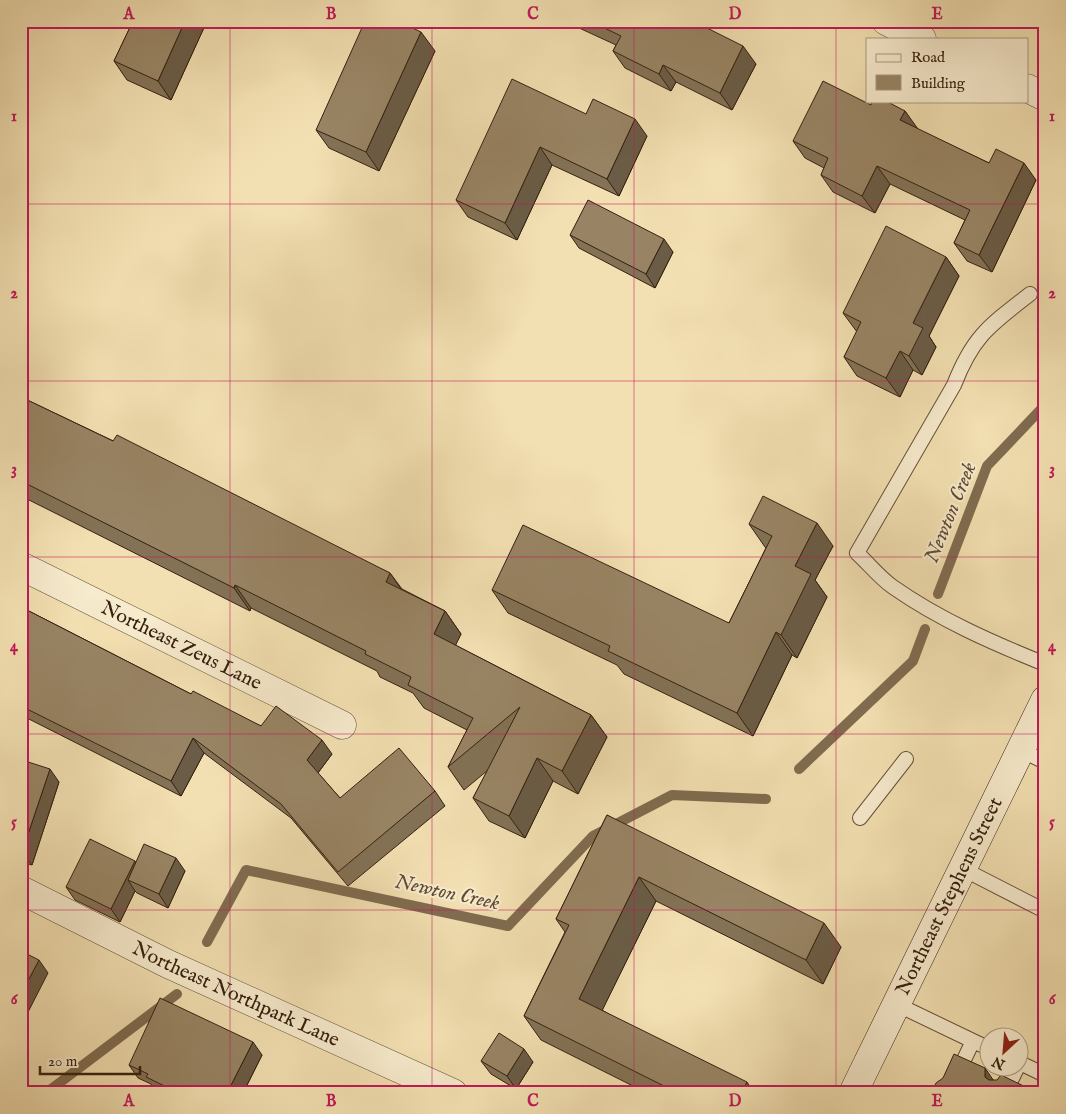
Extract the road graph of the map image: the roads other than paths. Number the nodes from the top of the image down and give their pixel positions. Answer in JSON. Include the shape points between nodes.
{"nodes":[{"id":1,"x":886,"y":21,"type":"edge"},
{"id":2,"x":920,"y":38,"type":"edge"},
{"id":3,"x":1028,"y":88,"type":"edge"},
{"id":4,"x":1045,"y":97,"type":"edge"},
{"id":5,"x":1030,"y":294,"type":"dead end"},
{"id":6,"x":21,"y":566,"type":"edge"},
{"id":7,"x":1045,"y":664,"type":"edge"},
{"id":8,"x":1045,"y":700,"type":"edge"},
{"id":9,"x":342,"y":725,"type":"dead end"},
{"id":10,"x":1021,"y":750,"type":"junction"},
{"id":11,"x":906,"y":758,"type":"dead end"},
{"id":12,"x":1045,"y":762,"type":"edge"},
{"id":13,"x":860,"y":818,"type":"dead end"},
{"id":14,"x":963,"y":869,"type":"junction"},
{"id":15,"x":21,"y":890,"type":"edge"},
{"id":16,"x":1045,"y":911,"type":"edge"},
{"id":17,"x":896,"y":1004,"type":"junction"},
{"id":18,"x":973,"y":1041,"type":"junction"},
{"id":19,"x":978,"y":1043,"type":"edge"},
{"id":20,"x":1028,"y":1068,"type":"edge"},
{"id":21,"x":1045,"y":1075,"type":"edge"},
{"id":22,"x":1014,"y":1076,"type":"edge"},
{"id":23,"x":1006,"y":1091,"type":"edge"},
{"id":24,"x":453,"y":1093,"type":"edge"},
{"id":25,"x":853,"y":1093,"type":"edge"},
{"id":26,"x":948,"y":1093,"type":"edge"}],
"edges":[{"from":1,"to":2,"type":"street"},
{"from":3,"to":4,"type":"street"},
{"from":5,"to":7,"type":"lane","via":[[987,327],[965,357],[954,385],[857,553],[892,586],[935,614]]},
{"from":6,"to":9,"type":"street","name":"Northeast Zeus Lane"},
{"from":8,"to":10,"type":"street","name":"Northeast Stephens Street"},
{"from":10,"to":12,"type":"lane"},
{"from":10,"to":14,"type":"street","name":"Northeast Stephens Street"},
{"from":11,"to":13,"type":"lane"},
{"from":14,"to":16,"type":"lane"},
{"from":14,"to":17,"type":"street","name":"Northeast Stephens Street"},
{"from":15,"to":24,"type":"street","name":"Northeast Northpark Lane","via":[[168,964]]},
{"from":17,"to":18,"type":"lane"},
{"from":17,"to":25,"type":"street","name":"Northeast Stephens Street"},
{"from":18,"to":19,"type":"lane"},
{"from":18,"to":26,"type":"lane"},
{"from":20,"to":21,"type":"lane"},
{"from":22,"to":23,"type":"lane"}]}
